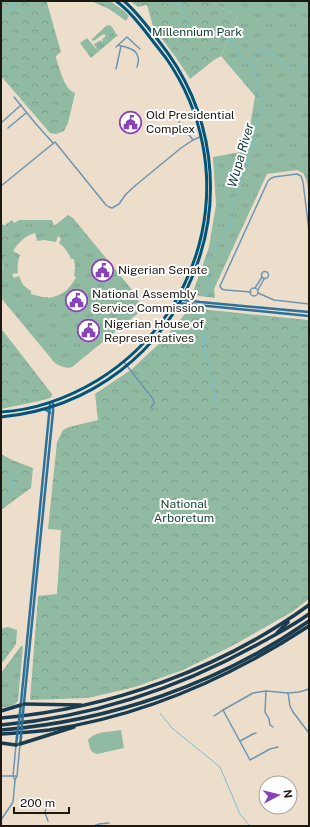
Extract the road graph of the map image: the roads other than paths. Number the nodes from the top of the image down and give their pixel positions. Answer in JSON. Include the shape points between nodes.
{"nodes":[{"id":1,"x":116,"y":1,"type":"edge"},
{"id":2,"x":124,"y":1,"type":"edge"},
{"id":3,"x":119,"y":45,"type":"junction"},
{"id":4,"x":116,"y":47,"type":"dead end"},
{"id":5,"x":140,"y":49,"type":"dead end"},
{"id":6,"x":137,"y":67,"type":"dead end"},
{"id":7,"x":116,"y":69,"type":"dead end"},
{"id":8,"x":14,"y":97,"type":"dead end"},
{"id":9,"x":21,"y":105,"type":"junction"},
{"id":10,"x":26,"y":113,"type":"junction"},
{"id":11,"x":179,"y":122,"type":"dead end"},
{"id":12,"x":1,"y":123,"type":"edge"},
{"id":13,"x":8,"y":128,"type":"dead end"},
{"id":14,"x":201,"y":136,"type":"junction"},
{"id":15,"x":193,"y":140,"type":"junction"},
{"id":16,"x":53,"y":143,"type":"junction"},
{"id":17,"x":1,"y":186,"type":"edge"},
{"id":18,"x":309,"y":231,"type":"edge"},
{"id":19,"x":262,"y":277,"type":"junction"},
{"id":20,"x":264,"y":279,"type":"junction"},
{"id":21,"x":255,"y":288,"type":"junction"},
{"id":22,"x":258,"y":290,"type":"junction"},
{"id":23,"x":186,"y":291,"type":"junction"},
{"id":24,"x":251,"y":292,"type":"junction"},
{"id":25,"x":258,"y":294,"type":"junction"},
{"id":26,"x":177,"y":298,"type":"junction"},
{"id":27,"x":182,"y":299,"type":"junction"},
{"id":28,"x":189,"y":300,"type":"junction"},
{"id":29,"x":175,"y":303,"type":"junction"},
{"id":30,"x":179,"y":303,"type":"junction"},
{"id":31,"x":309,"y":304,"type":"edge"},
{"id":32,"x":293,"y":312,"type":"junction"},
{"id":33,"x":309,"y":312,"type":"edge"},
{"id":34,"x":309,"y":316,"type":"edge"},
{"id":35,"x":124,"y":362,"type":"junction"},
{"id":36,"x":127,"y":365,"type":"junction"},
{"id":37,"x":51,"y":402,"type":"junction"},
{"id":38,"x":60,"y":403,"type":"junction"},
{"id":39,"x":52,"y":407,"type":"junction"},
{"id":40,"x":151,"y":408,"type":"dead end"},
{"id":41,"x":44,"y":409,"type":"junction"},
{"id":42,"x":1,"y":412,"type":"edge"},
{"id":43,"x":51,"y":413,"type":"junction"},
{"id":44,"x":1,"y":418,"type":"edge"},
{"id":45,"x":309,"y":606,"type":"edge"},
{"id":46,"x":309,"y":614,"type":"edge"},
{"id":47,"x":293,"y":617,"type":"junction"},
{"id":48,"x":309,"y":621,"type":"edge"},
{"id":49,"x":309,"y":626,"type":"edge"},
{"id":50,"x":274,"y":636,"type":"junction"},
{"id":51,"x":281,"y":644,"type":"junction"},
{"id":52,"x":258,"y":653,"type":"junction"},
{"id":53,"x":207,"y":670,"type":"junction"},
{"id":54,"x":197,"y":675,"type":"junction"},
{"id":55,"x":210,"y":677,"type":"junction"},
{"id":56,"x":200,"y":681,"type":"junction"},
{"id":57,"x":309,"y":689,"type":"edge"},
{"id":58,"x":266,"y":691,"type":"junction"},
{"id":59,"x":288,"y":693,"type":"junction"},
{"id":60,"x":22,"y":704,"type":"junction"},
{"id":61,"x":86,"y":705,"type":"junction"},
{"id":62,"x":69,"y":709,"type":"junction"},
{"id":63,"x":88,"y":710,"type":"junction"},
{"id":64,"x":223,"y":710,"type":"junction"},
{"id":65,"x":1,"y":711,"type":"edge"},
{"id":66,"x":92,"y":716,"type":"junction"},
{"id":67,"x":214,"y":716,"type":"dead end"},
{"id":68,"x":1,"y":718,"type":"edge"},
{"id":69,"x":1,"y":724,"type":"edge"},
{"id":70,"x":75,"y":724,"type":"junction"},
{"id":71,"x":81,"y":724,"type":"junction"},
{"id":72,"x":273,"y":727,"type":"dead end"},
{"id":73,"x":1,"y":730,"type":"edge"},
{"id":74,"x":309,"y":732,"type":"edge"},
{"id":75,"x":1,"y":734,"type":"edge"},
{"id":76,"x":256,"y":734,"type":"dead end"},
{"id":77,"x":240,"y":741,"type":"junction"},
{"id":78,"x":1,"y":743,"type":"edge"},
{"id":79,"x":18,"y":744,"type":"junction"},
{"id":80,"x":278,"y":748,"type":"dead end"},
{"id":81,"x":14,"y":770,"type":"junction"},
{"id":82,"x":17,"y":771,"type":"junction"},
{"id":83,"x":1,"y":776,"type":"edge"},
{"id":84,"x":13,"y":776,"type":"junction"},
{"id":85,"x":17,"y":776,"type":"junction"},
{"id":86,"x":15,"y":780,"type":"junction"},
{"id":87,"x":47,"y":800,"type":"dead end"},
{"id":88,"x":1,"y":820,"type":"edge"},
{"id":89,"x":48,"y":821,"type":"dead end"},
{"id":90,"x":109,"y":823,"type":"dead end"},
{"id":91,"x":94,"y":826,"type":"edge"}],
"edges":[{"from":1,"to":14,"type":"main road","via":[[131,14],[171,66],[188,98]]},
{"from":2,"to":23,"type":"main road","via":[[165,48],[180,71],[195,104],[206,138],[211,176],[208,220],[202,253]]},
{"from":3,"to":4,"type":"street"},
{"from":3,"to":5,"type":"street","via":[[127,37]]},
{"from":3,"to":6,"type":"street","via":[[131,48],[138,55]]},
{"from":3,"to":7,"type":"street"},
{"from":8,"to":9,"type":"street"},
{"from":9,"to":10,"type":"street"},
{"from":9,"to":12,"type":"street"},
{"from":10,"to":13,"type":"street"},
{"from":10,"to":16,"type":"street"},
{"from":11,"to":15,"type":"street"},
{"from":14,"to":15,"type":"street"},
{"from":14,"to":26,"type":"main road","via":[[206,177],[204,215],[194,263]]},
{"from":15,"to":16,"type":"street","via":[[136,185],[112,208],[106,205],[55,142]]},
{"from":16,"to":17,"type":"street"},
{"from":18,"to":24,"type":"street","via":[[301,176],[297,174],[270,179],[220,286],[223,290]]},
{"from":19,"to":20,"type":"street"},
{"from":19,"to":20,"type":"street","via":[[263,272],[268,273],[267,279]]},
{"from":19,"to":21,"type":"street"},
{"from":20,"to":22,"type":"street"},
{"from":21,"to":22,"type":"street"},
{"from":21,"to":24,"type":"street"},
{"from":22,"to":25,"type":"street"},
{"from":23,"to":27,"type":"main road"},
{"from":23,"to":28,"type":"main road"},
{"from":24,"to":25,"type":"street","via":[[254,295]]},
{"from":25,"to":31,"type":"street","via":[[274,300]]},
{"from":26,"to":27,"type":"main road"},
{"from":26,"to":29,"type":"main road"},
{"from":27,"to":28,"type":"main road"},
{"from":27,"to":30,"type":"main road"},
{"from":28,"to":32,"type":"main road"},
{"from":29,"to":30,"type":"main road"},
{"from":29,"to":35,"type":"main road","via":[[156,330]]},
{"from":30,"to":32,"type":"main road"},
{"from":30,"to":36,"type":"main road","via":[[159,333]]},
{"from":32,"to":33,"type":"main road"},
{"from":32,"to":34,"type":"main road"},
{"from":35,"to":36,"type":"street"},
{"from":35,"to":37,"type":"main road","via":[[69,396]]},
{"from":36,"to":38,"type":"main road","via":[[93,389]]},
{"from":36,"to":40,"type":"street","via":[[153,399]]},
{"from":37,"to":39,"type":"main road"},
{"from":37,"to":42,"type":"main road"},
{"from":38,"to":39,"type":"main road"},
{"from":38,"to":43,"type":"main road"},
{"from":39,"to":41,"type":"main road"},
{"from":39,"to":43,"type":"main road"},
{"from":41,"to":43,"type":"main road"},
{"from":41,"to":44,"type":"main road"},
{"from":43,"to":60,"type":"main road"},
{"from":45,"to":47,"type":"highway"},
{"from":46,"to":50,"type":"highway"},
{"from":47,"to":50,"type":"highway"},
{"from":47,"to":61,"type":"highway","via":[[248,644],[182,675]]},
{"from":48,"to":52,"type":"highway"},
{"from":49,"to":51,"type":"highway"},
{"from":50,"to":53,"type":"highway"},
{"from":51,"to":52,"type":"highway"},
{"from":51,"to":71,"type":"highway","via":[[233,670],[159,702]]},
{"from":52,"to":55,"type":"highway"},
{"from":53,"to":54,"type":"highway"},
{"from":53,"to":55,"type":"highway"},
{"from":54,"to":56,"type":"highway","via":[[200,674],[202,677]]},
{"from":54,"to":63,"type":"highway","via":[[136,698]]},
{"from":55,"to":56,"type":"highway"},
{"from":56,"to":66,"type":"highway","via":[[143,702]]},
{"from":57,"to":59,"type":"street"},
{"from":58,"to":59,"type":"street"},
{"from":58,"to":64,"type":"street","via":[[253,693]]},
{"from":58,"to":72,"type":"street","via":[[265,712]]},
{"from":59,"to":74,"type":"street","via":[[293,712]]},
{"from":60,"to":61,"type":"highway"},
{"from":60,"to":65,"type":"highway"},
{"from":60,"to":79,"type":"main road","bridge":true},
{"from":61,"to":62,"type":"highway"},
{"from":62,"to":63,"type":"highway"},
{"from":62,"to":68,"type":"highway"},
{"from":63,"to":69,"type":"highway","via":[[58,717]]},
{"from":64,"to":67,"type":"street"},
{"from":64,"to":77,"type":"street"},
{"from":66,"to":70,"type":"highway"},
{"from":66,"to":73,"type":"highway"},
{"from":70,"to":71,"type":"highway"},
{"from":70,"to":75,"type":"highway","via":[[50,730]]},
{"from":71,"to":79,"type":"highway"},
{"from":76,"to":77,"type":"street"},
{"from":77,"to":80,"type":"street","via":[[250,760],[270,749]]},
{"from":78,"to":79,"type":"highway"},
{"from":79,"to":81,"type":"street"},
{"from":79,"to":82,"type":"street"},
{"from":81,"to":82,"type":"street"},
{"from":81,"to":84,"type":"street"},
{"from":82,"to":85,"type":"street"},
{"from":83,"to":84,"type":"street"},
{"from":84,"to":85,"type":"street"},
{"from":84,"to":86,"type":"street"},
{"from":85,"to":86,"type":"street"},
{"from":86,"to":88,"type":"street","via":[[12,802]]},
{"from":87,"to":89,"type":"street","via":[[45,816]]},
{"from":90,"to":91,"type":"street"}]}
